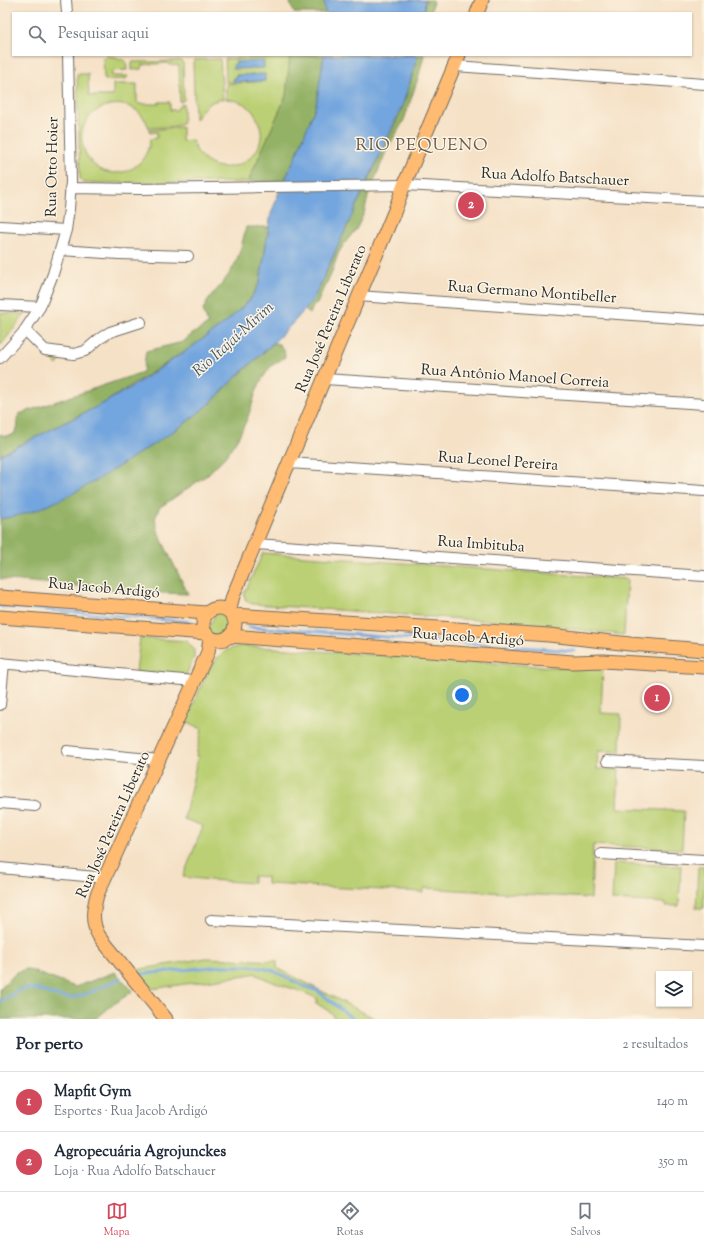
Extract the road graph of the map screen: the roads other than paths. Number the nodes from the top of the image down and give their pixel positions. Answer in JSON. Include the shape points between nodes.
{"nodes":[{"id":1,"x":66,"y":0,"type":"edge"},
{"id":2,"x":482,"y":0,"type":"edge"},
{"id":3,"x":67,"y":12,"type":"edge"},
{"id":4,"x":477,"y":12,"type":"edge"},
{"id":5,"x":68,"y":56,"type":"edge"},
{"id":6,"x":457,"y":61,"type":"edge"},
{"id":7,"x":704,"y":84,"type":"edge"},
{"id":8,"x":404,"y":185,"type":"junction"},
{"id":9,"x":70,"y":188,"type":"junction"},
{"id":10,"x":704,"y":201,"type":"edge"},
{"id":11,"x":0,"y":226,"type":"edge"},
{"id":12,"x":66,"y":230,"type":"junction"},
{"id":13,"x":61,"y":250,"type":"junction"},
{"id":14,"x":188,"y":256,"type":"dead end"},
{"id":15,"x":358,"y":296,"type":"junction"},
{"id":16,"x":0,"y":305,"type":"edge"},
{"id":17,"x":40,"y":307,"type":"junction"},
{"id":18,"x":704,"y":320,"type":"edge"},
{"id":19,"x":141,"y":322,"type":"dead end"},
{"id":20,"x":25,"y":330,"type":"junction"},
{"id":21,"x":0,"y":358,"type":"edge"},
{"id":22,"x":324,"y":379,"type":"junction"},
{"id":23,"x":704,"y":404,"type":"edge"},
{"id":24,"x":289,"y":463,"type":"junction"},
{"id":25,"x":704,"y":491,"type":"edge"},
{"id":26,"x":256,"y":544,"type":"junction"},
{"id":27,"x":704,"y":576,"type":"edge"},
{"id":28,"x":0,"y":597,"type":"edge"},
{"id":29,"x":227,"y":611,"type":"junction"},
{"id":30,"x":206,"y":613,"type":"junction"},
{"id":31,"x":0,"y":617,"type":"edge"},
{"id":32,"x":216,"y":637,"type":"junction"},
{"id":33,"x":704,"y":650,"type":"edge"},
{"id":34,"x":2,"y":663,"type":"edge"},
{"id":35,"x":704,"y":667,"type":"edge"},
{"id":36,"x":194,"y":681,"type":"junction"},
{"id":37,"x":0,"y":705,"type":"edge"},
{"id":38,"x":67,"y":751,"type":"dead end"},
{"id":39,"x":159,"y":760,"type":"junction"},
{"id":40,"x":607,"y":761,"type":"dead end"},
{"id":41,"x":704,"y":766,"type":"edge"},
{"id":42,"x":0,"y":802,"type":"edge"},
{"id":43,"x":35,"y":806,"type":"dead end"},
{"id":44,"x":601,"y":854,"type":"dead end"},
{"id":45,"x":704,"y":860,"type":"edge"},
{"id":46,"x":0,"y":868,"type":"edge"},
{"id":47,"x":106,"y":878,"type":"junction"},
{"id":48,"x":211,"y":920,"type":"dead end"},
{"id":49,"x":704,"y":946,"type":"edge"},
{"id":50,"x":166,"y":1019,"type":"edge"}],
"edges":[{"from":1,"to":3,"type":"street"},
{"from":2,"to":4,"type":"main road"},
{"from":5,"to":9,"type":"street","name":"Rua Otto Hoier"},
{"from":6,"to":7,"type":"street"},
{"from":6,"to":8,"type":"main road","name":"Rua José Pereira Liberato"},
{"from":8,"to":9,"type":"street","name":"Rua Adolfo Batschauer","via":[[140,190]]},
{"from":8,"to":10,"type":"street","name":"Rua Adolfo Batschauer"},
{"from":8,"to":15,"type":"main road","name":"Rua José Pereira Liberato"},
{"from":9,"to":12,"type":"street","name":"Rua Otto Hoier"},
{"from":11,"to":12,"type":"street"},
{"from":12,"to":13,"type":"street","name":"Rua Otto Hoier"},
{"from":13,"to":14,"type":"street"},
{"from":13,"to":17,"type":"street","name":"Rua Otto Hoier"},
{"from":15,"to":18,"type":"street","name":"Rua Germano Montibeller"},
{"from":15,"to":22,"type":"main road","name":"Rua José Pereira Liberato"},
{"from":16,"to":17,"type":"street"},
{"from":17,"to":20,"type":"street","name":"Rua Otto Hoier"},
{"from":19,"to":20,"type":"street","via":[[110,332],[85,351],[74,354],[45,350]]},
{"from":20,"to":21,"type":"street","name":"Rua Otto Hoier"},
{"from":22,"to":23,"type":"street","name":"Rua Antônio Manoel Correia"},
{"from":22,"to":24,"type":"main road","name":"Rua José Pereira Liberato"},
{"from":24,"to":25,"type":"street","name":"Rua Leonel Pereira"},
{"from":24,"to":26,"type":"main road","name":"Rua José Pereira Liberato"},
{"from":26,"to":27,"type":"street","name":"Rua Imbituba"},
{"from":26,"to":29,"type":"main road","name":"Rua José Pereira Liberato"},
{"from":28,"to":30,"type":"main road","name":"Rua Jacob Ardigó"},
{"from":29,"to":30,"type":"main road","via":[[214,608]]},
{"from":29,"to":32,"type":"main road","via":[[235,624],[233,632]]},
{"from":29,"to":33,"type":"main road","name":"Rua Jacob Ardigó","via":[[550,635]]},
{"from":30,"to":32,"type":"main road","via":[[202,626]]},
{"from":31,"to":32,"type":"main road","name":"Rua Jacob Ardigó"},
{"from":32,"to":35,"type":"main road","name":"Rua Jacob Ardigó","via":[[573,662],[603,661]]},
{"from":32,"to":36,"type":"main road","name":"Rua José Pereira Liberato"},
{"from":34,"to":36,"type":"street"},
{"from":34,"to":37,"type":"street"},
{"from":36,"to":39,"type":"main road","name":"Rua José Pereira Liberato"},
{"from":38,"to":39,"type":"street"},
{"from":39,"to":47,"type":"main road","name":"Rua José Pereira Liberato"},
{"from":40,"to":41,"type":"street"},
{"from":42,"to":43,"type":"street"},
{"from":44,"to":45,"type":"street"},
{"from":46,"to":47,"type":"street"},
{"from":47,"to":50,"type":"main road","name":"Rua José Pereira Liberato","via":[[95,904],[95,929]]},
{"from":48,"to":49,"type":"street"}]}
